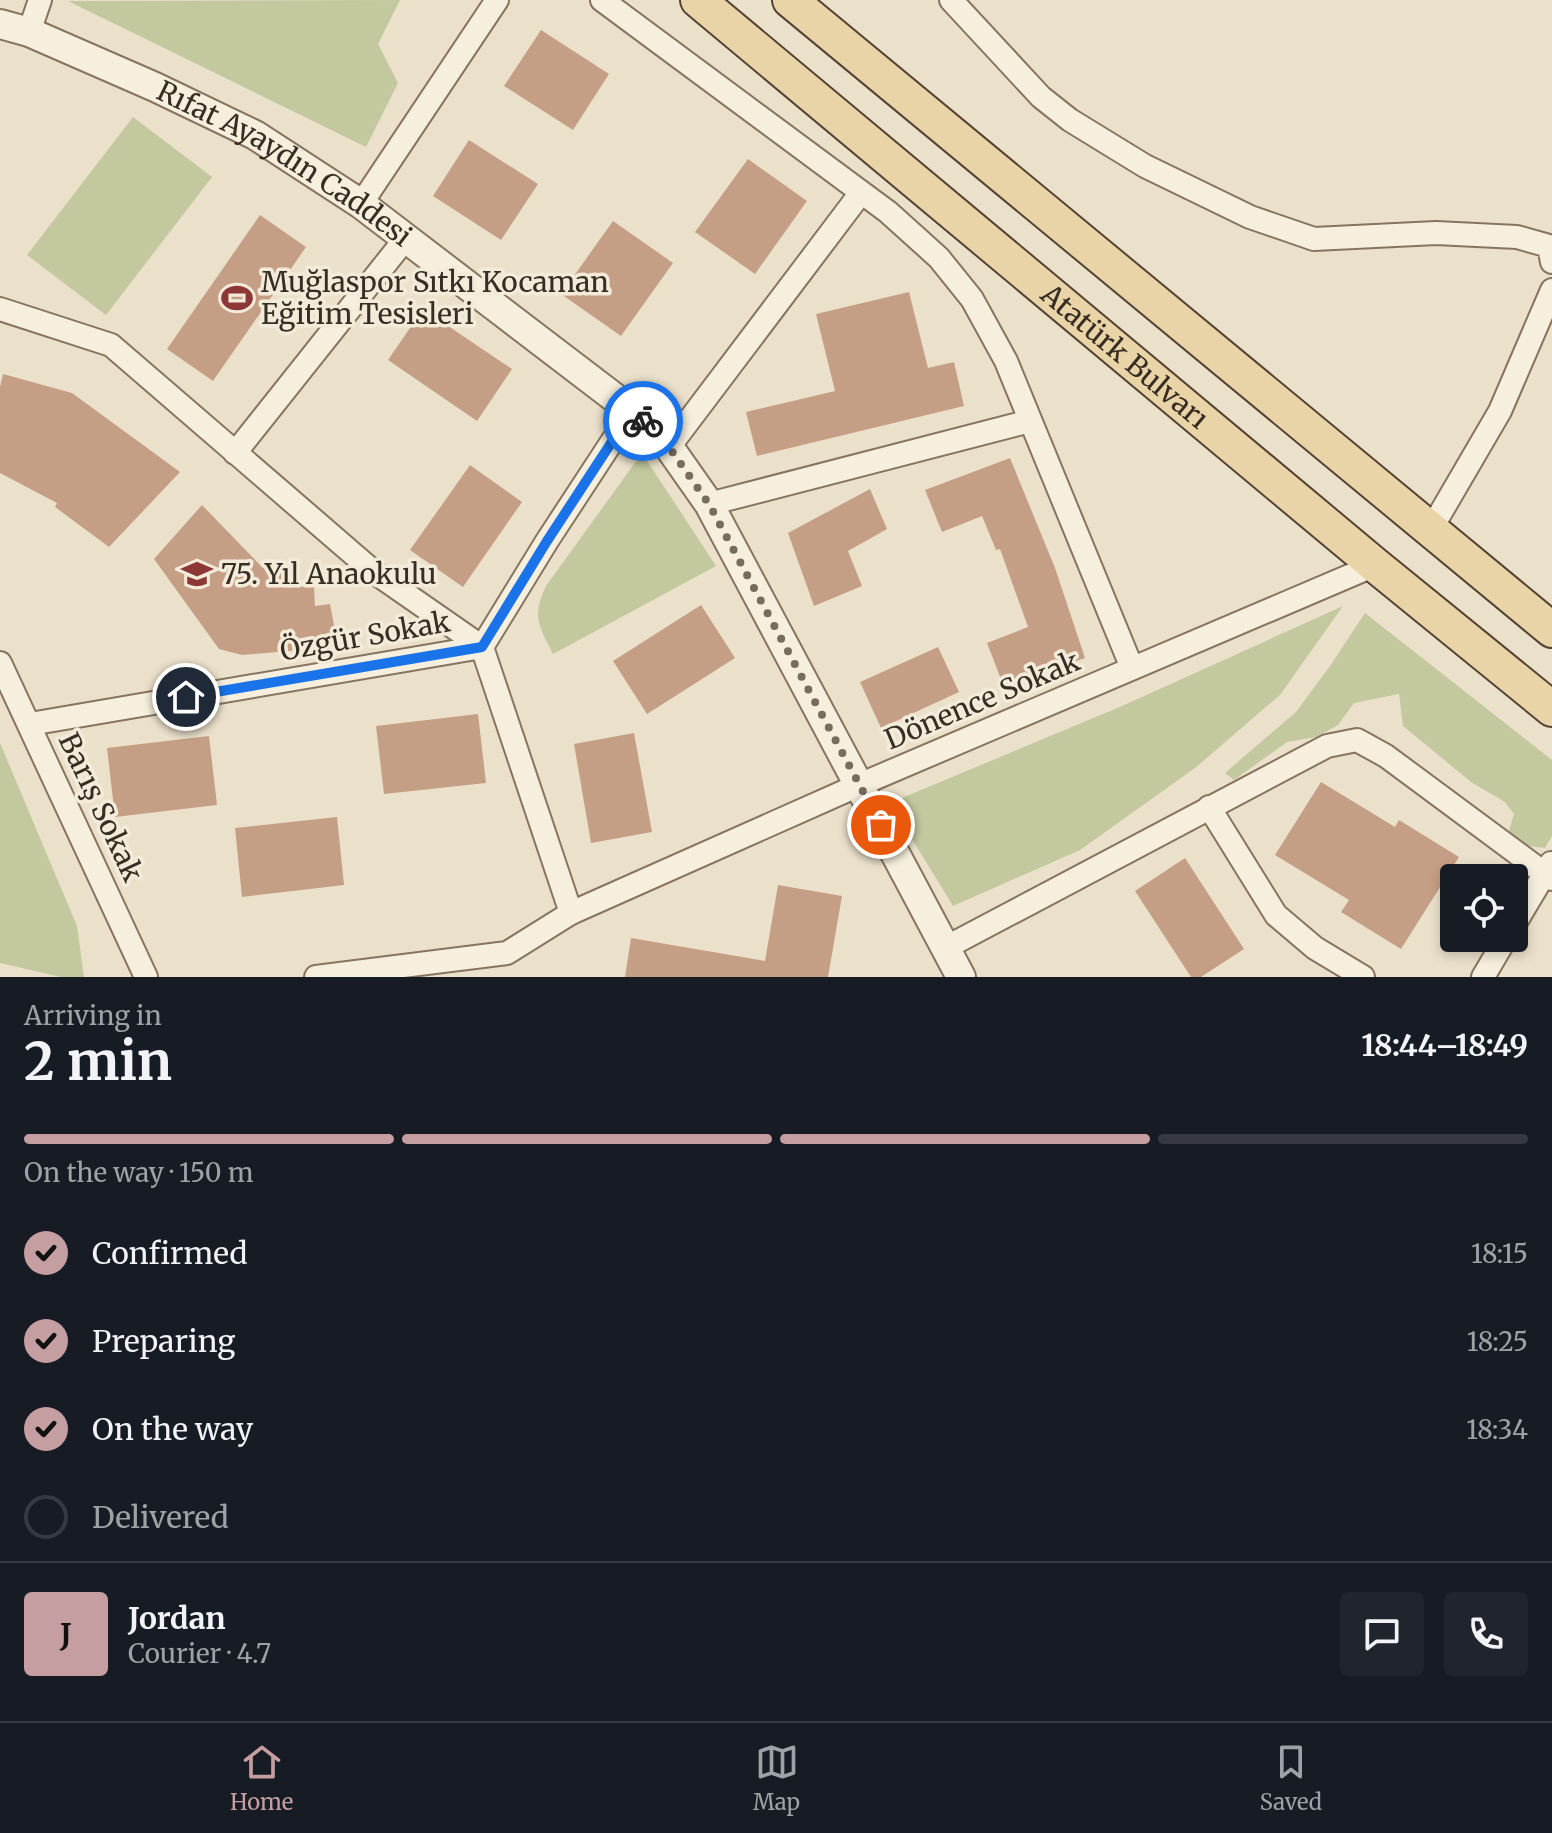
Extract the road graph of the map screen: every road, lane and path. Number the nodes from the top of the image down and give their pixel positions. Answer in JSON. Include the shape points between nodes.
{"nodes":[{"id":1,"x":40,"y":0,"type":"edge"},
{"id":2,"x":497,"y":0,"type":"edge"},
{"id":3,"x":602,"y":0,"type":"edge"},
{"id":4,"x":698,"y":0,"type":"edge"},
{"id":5,"x":790,"y":0,"type":"edge"},
{"id":6,"x":951,"y":0,"type":"edge"},
{"id":7,"x":0,"y":24,"type":"edge"},
{"id":8,"x":29,"y":32,"type":"junction"},
{"id":9,"x":860,"y":194,"type":"junction"},
{"id":10,"x":361,"y":204,"type":"junction"},
{"id":11,"x":406,"y":238,"type":"junction"},
{"id":12,"x":1552,"y":262,"type":"edge"},
{"id":13,"x":1552,"y":290,"type":"edge"},
{"id":14,"x":0,"y":309,"type":"edge"},
{"id":15,"x":632,"y":411,"type":"junction"},
{"id":16,"x":1030,"y":421,"type":"junction"},
{"id":17,"x":669,"y":447,"type":"junction"},
{"id":18,"x":235,"y":453,"type":"junction"},
{"id":19,"x":709,"y":504,"type":"junction"},
{"id":20,"x":1430,"y":531,"type":"junction"},
{"id":21,"x":1375,"y":565,"type":"junction"},
{"id":22,"x":1552,"y":630,"type":"edge"},
{"id":23,"x":482,"y":647,"type":"junction"},
{"id":24,"x":0,"y":663,"type":"edge"},
{"id":25,"x":1132,"y":668,"type":"junction"},
{"id":26,"x":1552,"y":709,"type":"edge"},
{"id":27,"x":30,"y":724,"type":"junction"},
{"id":28,"x":859,"y":785,"type":"junction"},
{"id":29,"x":1209,"y":807,"type":"junction"},
{"id":30,"x":1549,"y":872,"type":"edge"},
{"id":31,"x":1528,"y":904,"type":"edge"},
{"id":32,"x":571,"y":913,"type":"junction"},
{"id":33,"x":945,"y":948,"type":"junction"},
{"id":34,"x":1498,"y":952,"type":"edge"},
{"id":35,"x":146,"y":977,"type":"edge"},
{"id":36,"x":316,"y":977,"type":"edge"},
{"id":37,"x":961,"y":977,"type":"edge"},
{"id":38,"x":1363,"y":977,"type":"edge"},
{"id":39,"x":1483,"y":977,"type":"edge"}],
"edges":[{"from":1,"to":8,"type":"street"},
{"from":2,"to":10,"type":"street"},
{"from":3,"to":9,"type":"street"},
{"from":4,"to":21,"type":"main road","name":"Atatürk Bulvarı"},
{"from":5,"to":20,"type":"main road"},
{"from":6,"to":12,"type":"street","via":[[1041,97],[1070,120],[1145,166],[1250,217],[1314,239],[1436,233],[1517,237],[1549,246]]},
{"from":7,"to":8,"type":"street","name":"Rıfat Ayaydın Caddesi"},
{"from":8,"to":10,"type":"street","name":"Rıfat Ayaydın Caddesi","via":[[255,135]]},
{"from":9,"to":16,"type":"street","via":[[939,258],[972,299],[1006,361]]},
{"from":9,"to":17,"type":"street"},
{"from":10,"to":11,"type":"street","name":"Rıfat Ayaydın Caddesi"},
{"from":11,"to":15,"type":"street","name":"Rıfat Ayaydın Caddesi"},
{"from":11,"to":18,"type":"street"},
{"from":13,"to":20,"type":"street","via":[[1500,411]]},
{"from":14,"to":18,"type":"street","via":[[111,345]]},
{"from":15,"to":17,"type":"street","name":"Rıfat Ayaydın Caddesi"},
{"from":15,"to":23,"type":"street","name":"Özgür Sokak"},
{"from":16,"to":19,"type":"street"},
{"from":16,"to":25,"type":"street"},
{"from":17,"to":19,"type":"street","name":"Rıfat Ayaydın Caddesi"},
{"from":18,"to":23,"type":"street","via":[[374,572]]},
{"from":19,"to":28,"type":"street","name":"Rıfat Ayaydın Caddesi"},
{"from":20,"to":22,"type":"main road"},
{"from":21,"to":25,"type":"street","name":"Dönence Sokak"},
{"from":21,"to":26,"type":"main road","name":"Atatürk Bulvarı"},
{"from":23,"to":27,"type":"street","name":"Özgür Sokak"},
{"from":23,"to":32,"type":"street"},
{"from":24,"to":27,"type":"street","name":"Barış Sokak"},
{"from":25,"to":28,"type":"street","name":"Dönence Sokak"},
{"from":27,"to":35,"type":"street","name":"Barış Sokak"},
{"from":28,"to":32,"type":"street","name":"Dönence Sokak"},
{"from":28,"to":33,"type":"street","name":"Rıfat Ayaydın Caddesi"},
{"from":29,"to":30,"type":"street","via":[[1327,746],[1357,740]]},
{"from":29,"to":33,"type":"street"},
{"from":29,"to":38,"type":"street","via":[[1276,915],[1315,948]]},
{"from":30,"to":31,"type":"street"},
{"from":32,"to":36,"type":"street","name":"Dönence Sokak","via":[[507,953]]},
{"from":33,"to":37,"type":"street","name":"Rıfat Ayaydın Caddesi"},
{"from":34,"to":39,"type":"street"}]}
